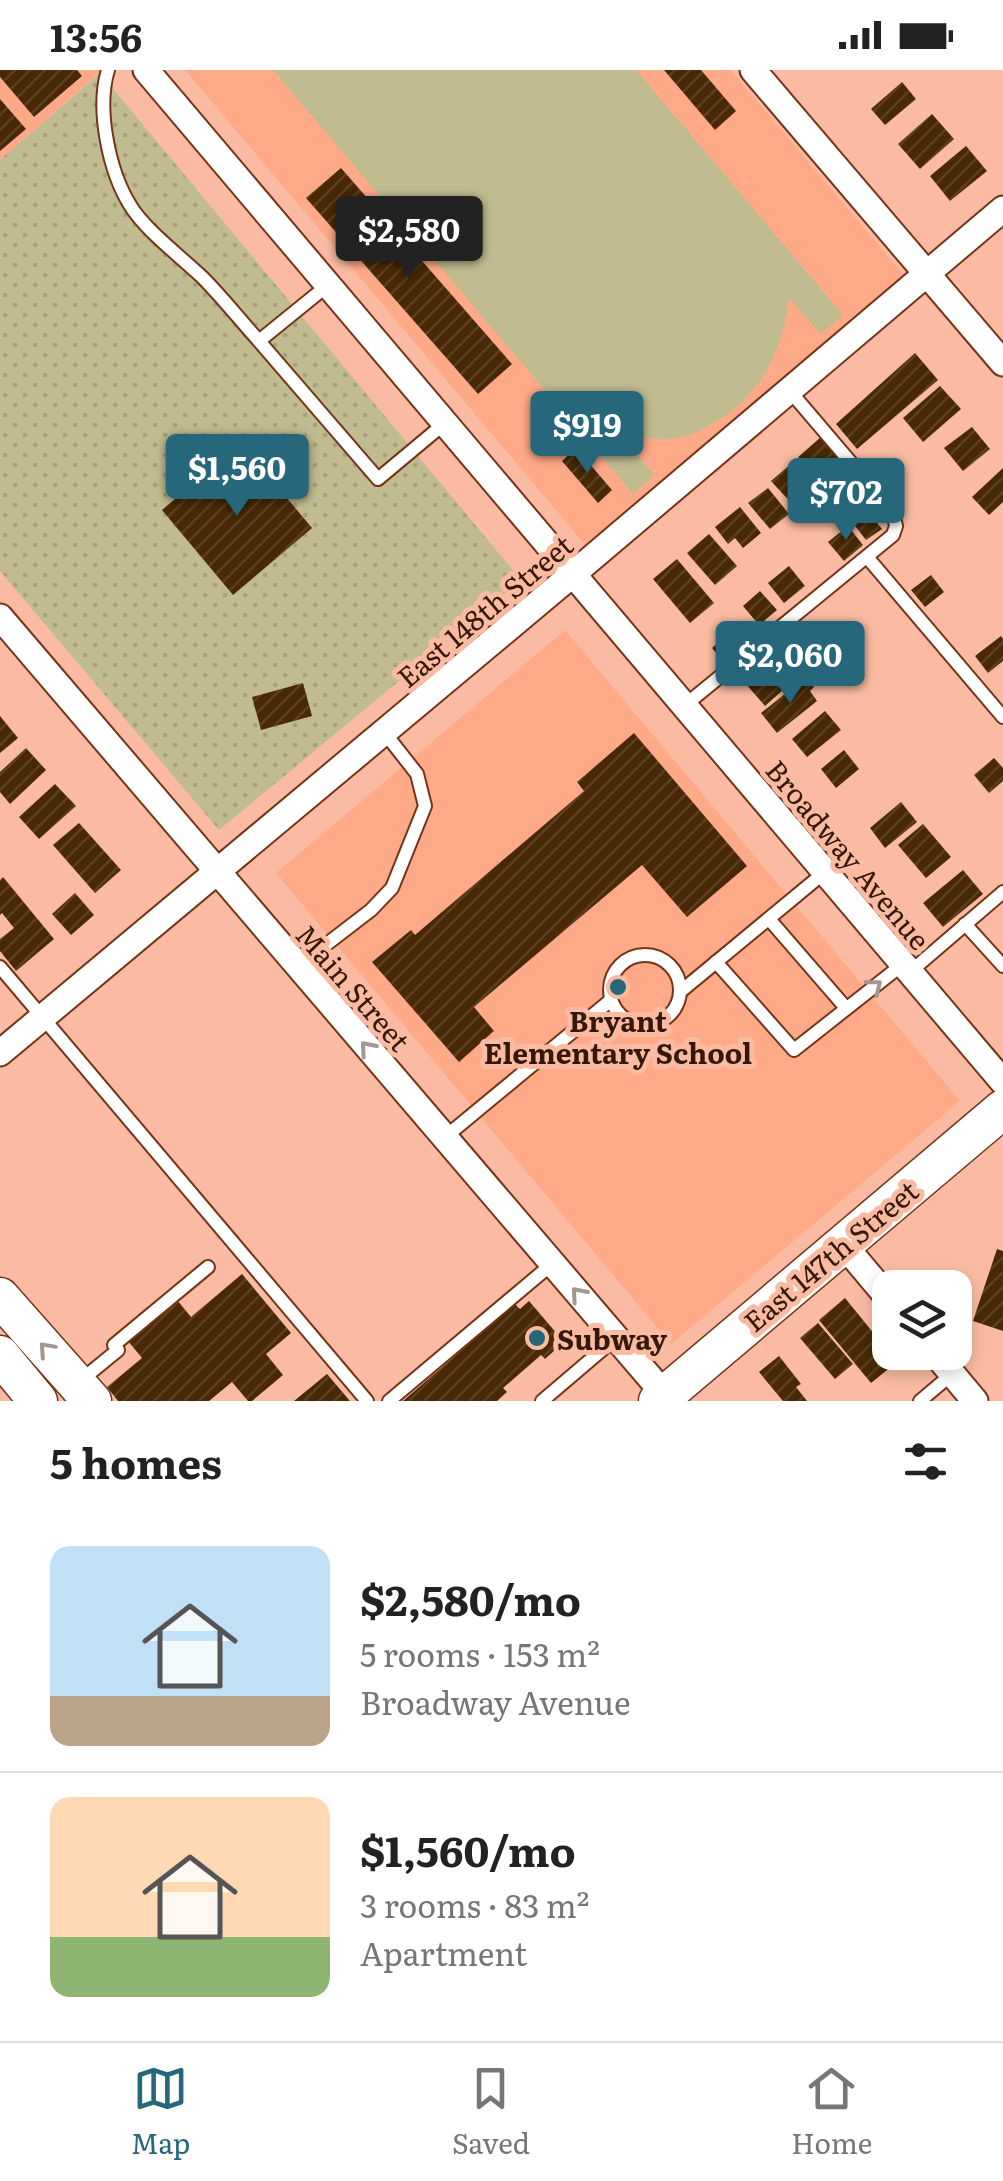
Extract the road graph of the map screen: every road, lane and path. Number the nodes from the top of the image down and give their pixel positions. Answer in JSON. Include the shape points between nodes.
{"nodes":[{"id":1,"x":108,"y":70,"type":"edge"},
{"id":2,"x":146,"y":70,"type":"edge"},
{"id":3,"x":753,"y":70,"type":"edge"},
{"id":4,"x":1003,"y":210,"type":"edge"},
{"id":5,"x":927,"y":274,"type":"junction"},
{"id":6,"x":328,"y":285,"type":"junction"},
{"id":7,"x":258,"y":342,"type":"junction"},
{"id":8,"x":1003,"y":363,"type":"edge"},
{"id":9,"x":790,"y":390,"type":"junction"},
{"id":10,"x":445,"y":423,"type":"junction"},
{"id":11,"x":866,"y":556,"type":"junction"},
{"id":12,"x":573,"y":574,"type":"junction"},
{"id":13,"x":0,"y":617,"type":"edge"},
{"id":14,"x":684,"y":706,"type":"junction"},
{"id":15,"x":1003,"y":718,"type":"edge"},
{"id":16,"x":384,"y":732,"type":"junction"},
{"id":17,"x":825,"y":872,"type":"junction"},
{"id":18,"x":216,"y":873,"type":"junction"},
{"id":19,"x":1003,"y":892,"type":"edge"},
{"id":20,"x":769,"y":919,"type":"junction"},
{"id":21,"x":965,"y":924,"type":"junction"},
{"id":22,"x":1003,"y":943,"type":"edge"},
{"id":23,"x":992,"y":952,"type":"junction"},
{"id":24,"x":716,"y":962,"type":"junction"},
{"id":25,"x":0,"y":966,"type":"edge"},
{"id":26,"x":1003,"y":966,"type":"edge"},
{"id":27,"x":297,"y":967,"type":"junction"},
{"id":28,"x":906,"y":968,"type":"junction"},
{"id":29,"x":680,"y":992,"type":"junction"},
{"id":30,"x":610,"y":1000,"type":"junction"},
{"id":31,"x":846,"y":1008,"type":"junction"},
{"id":32,"x":43,"y":1017,"type":"junction"},
{"id":33,"x":0,"y":1053,"type":"edge"},
{"id":34,"x":1003,"y":1082,"type":"edge"},
{"id":35,"x":1003,"y":1110,"type":"edge"},
{"id":36,"x":444,"y":1138,"type":"junction"},
{"id":37,"x":843,"y":1244,"type":"junction"},
{"id":38,"x":552,"y":1264,"type":"junction"},
{"id":39,"x":208,"y":1267,"type":"dead end"},
{"id":40,"x":872,"y":1279,"type":"edge"},
{"id":41,"x":0,"y":1297,"type":"edge"},
{"id":42,"x":616,"y":1338,"type":"junction"},
{"id":43,"x":0,"y":1355,"type":"edge"},
{"id":44,"x":949,"y":1370,"type":"edge"},
{"id":45,"x":952,"y":1374,"type":"junction"},
{"id":46,"x":85,"y":1392,"type":"edge"},
{"id":47,"x":661,"y":1398,"type":"edge"},
{"id":48,"x":38,"y":1401,"type":"edge"},
{"id":49,"x":367,"y":1401,"type":"edge"},
{"id":50,"x":389,"y":1401,"type":"edge"},
{"id":51,"x":542,"y":1401,"type":"edge"},
{"id":52,"x":920,"y":1401,"type":"edge"},
{"id":53,"x":974,"y":1401,"type":"edge"}],
"edges":[{"from":1,"to":7,"type":"lane","via":[[102,98],[110,155],[132,209]]},
{"from":2,"to":6,"type":"street","name":"Broadway Avenue"},
{"from":3,"to":5,"type":"street"},
{"from":4,"to":5,"type":"street","name":"East 148th Street"},
{"from":5,"to":8,"type":"street"},
{"from":5,"to":9,"type":"street","name":"East 148th Street"},
{"from":6,"to":7,"type":"lane"},
{"from":6,"to":10,"type":"street","name":"Broadway Avenue"},
{"from":7,"to":10,"type":"lane","via":[[378,479]]},
{"from":9,"to":11,"type":"lane","via":[[893,512],[893,535]]},
{"from":9,"to":12,"type":"street","name":"East 148th Street"},
{"from":10,"to":12,"type":"street","name":"Broadway Avenue"},
{"from":11,"to":14,"type":"lane"},
{"from":11,"to":15,"type":"lane"},
{"from":12,"to":14,"type":"street","name":"Broadway Avenue"},
{"from":12,"to":16,"type":"street","name":"East 148th Street"},
{"from":13,"to":18,"type":"street","name":"Main Street"},
{"from":14,"to":17,"type":"street","name":"Broadway Avenue"},
{"from":16,"to":18,"type":"street","name":"East 148th Street"},
{"from":16,"to":27,"type":"lane","via":[[417,774],[425,806],[392,888]]},
{"from":17,"to":20,"type":"lane"},
{"from":17,"to":28,"type":"street","name":"Broadway Avenue"},
{"from":18,"to":27,"type":"street","name":"Main Street"},
{"from":18,"to":32,"type":"street","name":"East 148th Street"},
{"from":19,"to":21,"type":"lane"},
{"from":20,"to":24,"type":"lane"},
{"from":20,"to":31,"type":"lane"},
{"from":21,"to":23,"type":"lane"},
{"from":21,"to":28,"type":"lane"},
{"from":22,"to":23,"type":"lane"},
{"from":23,"to":26,"type":"lane"},
{"from":24,"to":29,"type":"lane"},
{"from":24,"to":31,"type":"lane","via":[[794,1050]]},
{"from":25,"to":32,"type":"lane"},
{"from":36,"to":27,"type":"street","name":"Main Street","one_way":true},
{"from":31,"to":28,"type":"lane","one_way":true},
{"from":28,"to":34,"type":"street","name":"Broadway Avenue"},
{"from":29,"to":30,"type":"lane","via":[[672,1013],[652,1025],[630,1022]]},
{"from":29,"to":30,"type":"lane","via":[[674,970],[643,955],[615,972]]},
{"from":30,"to":36,"type":"lane"},
{"from":32,"to":33,"type":"street","name":"East 148th Street"},
{"from":32,"to":49,"type":"lane"},
{"from":35,"to":37,"type":"main road","name":"East 147th Street"},
{"from":36,"to":38,"type":"street","name":"Main Street"},
{"from":37,"to":40,"type":"street"},
{"from":37,"to":47,"type":"main road","name":"East 147th Street"},
{"from":42,"to":38,"type":"street","name":"Main Street","one_way":true},
{"from":38,"to":50,"type":"lane"},
{"from":39,"to":46,"type":"lane","via":[[114,1345],[118,1350]]},
{"from":46,"to":41,"type":"main road","one_way":true},
{"from":42,"to":47,"type":"street","name":"Main Street"},
{"from":42,"to":51,"type":"lane"},
{"from":43,"to":48,"type":"main road"},
{"from":44,"to":45,"type":"street"},
{"from":45,"to":52,"type":"lane"},
{"from":45,"to":53,"type":"street"}]}
